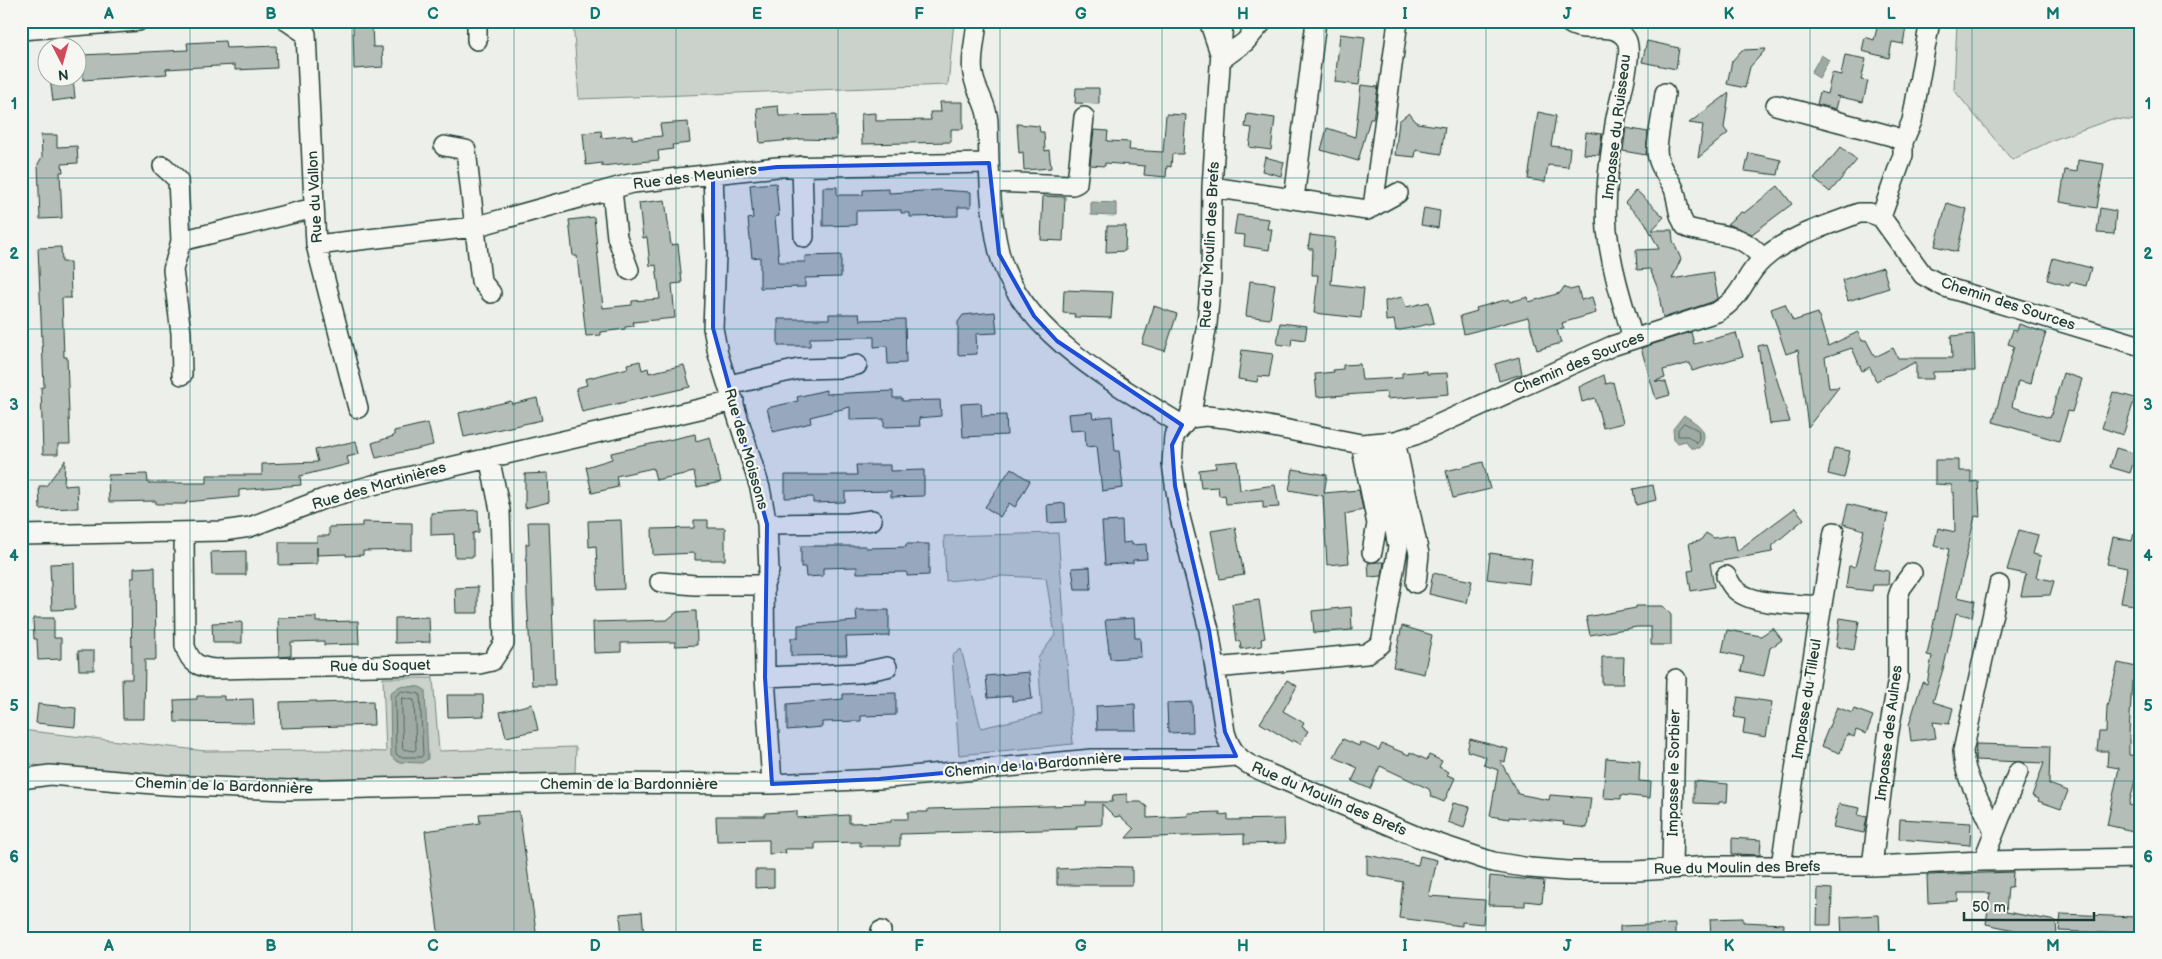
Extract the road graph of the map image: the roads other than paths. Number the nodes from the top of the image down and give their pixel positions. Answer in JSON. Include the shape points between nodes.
{"nodes":[{"id":1,"x":138,"y":21,"type":"edge"},
{"id":2,"x":287,"y":21,"type":"edge"},
{"id":3,"x":477,"y":21,"type":"edge"},
{"id":4,"x":977,"y":21,"type":"edge"},
{"id":5,"x":1209,"y":21,"type":"edge"},
{"id":6,"x":1223,"y":21,"type":"edge"},
{"id":7,"x":1263,"y":21,"type":"edge"},
{"id":8,"x":1316,"y":21,"type":"edge"},
{"id":9,"x":1398,"y":21,"type":"edge"},
{"id":10,"x":1567,"y":21,"type":"edge"},
{"id":11,"x":1930,"y":21,"type":"edge"},
{"id":12,"x":21,"y":30,"type":"edge"},
{"id":13,"x":477,"y":40,"type":"dead end"},
{"id":14,"x":1222,"y":59,"type":"junction"},
{"id":15,"x":1665,"y":93,"type":"dead end"},
{"id":16,"x":1776,"y":105,"type":"dead end"},
{"id":17,"x":1084,"y":116,"type":"dead end"},
{"id":18,"x":1903,"y":142,"type":"junction"},
{"id":19,"x":444,"y":146,"type":"dead end"},
{"id":20,"x":989,"y":163,"type":"junction"},
{"id":21,"x":162,"y":166,"type":"dead end"},
{"id":22,"x":802,"y":166,"type":"junction"},
{"id":23,"x":713,"y":174,"type":"junction"},
{"id":24,"x":991,"y":182,"type":"junction"},
{"id":25,"x":1212,"y":187,"type":"junction"},
{"id":26,"x":612,"y":190,"type":"junction"},
{"id":27,"x":1398,"y":193,"type":"dead end"},
{"id":28,"x":1294,"y":199,"type":"junction"},
{"id":29,"x":1373,"y":207,"type":"junction"},
{"id":30,"x":314,"y":208,"type":"junction"},
{"id":31,"x":1881,"y":217,"type":"junction"},
{"id":32,"x":474,"y":227,"type":"junction"},
{"id":33,"x":804,"y":237,"type":"dead end"},
{"id":34,"x":181,"y":241,"type":"junction"},
{"id":35,"x":316,"y":245,"type":"junction"},
{"id":36,"x":1763,"y":259,"type":"junction"},
{"id":37,"x":629,"y":270,"type":"dead end"},
{"id":38,"x":491,"y":293,"type":"dead end"},
{"id":39,"x":1633,"y":338,"type":"junction"},
{"id":40,"x":2141,"y":346,"type":"edge"},
{"id":41,"x":857,"y":365,"type":"dead end"},
{"id":42,"x":182,"y":375,"type":"dead end"},
{"id":43,"x":732,"y":393,"type":"junction"},
{"id":44,"x":358,"y":408,"type":"dead end"},
{"id":45,"x":1185,"y":421,"type":"junction"},
{"id":46,"x":1378,"y":443,"type":"junction"},
{"id":47,"x":489,"y":457,"type":"junction"},
{"id":48,"x":872,"y":520,"type":"dead end"},
{"id":49,"x":767,"y":524,"type":"junction"},
{"id":50,"x":1834,"y":532,"type":"dead end"},
{"id":51,"x":184,"y":533,"type":"junction"},
{"id":52,"x":21,"y":535,"type":"edge"},
{"id":53,"x":1372,"y":552,"type":"dead end"},
{"id":54,"x":1912,"y":573,"type":"dead end"},
{"id":55,"x":1726,"y":576,"type":"dead end"},
{"id":56,"x":660,"y":582,"type":"dead end"},
{"id":57,"x":1416,"y":583,"type":"dead end"},
{"id":58,"x":1999,"y":584,"type":"dead end"},
{"id":59,"x":764,"y":585,"type":"junction"},
{"id":60,"x":1822,"y":606,"type":"junction"},
{"id":61,"x":887,"y":667,"type":"dead end"},
{"id":62,"x":1215,"y":668,"type":"junction"},
{"id":63,"x":765,"y":677,"type":"junction"},
{"id":64,"x":1676,"y":679,"type":"dead end"},
{"id":65,"x":1236,"y":756,"type":"junction"},
{"id":66,"x":2018,"y":772,"type":"dead end"},
{"id":67,"x":21,"y":779,"type":"edge"},
{"id":68,"x":772,"y":784,"type":"junction"},
{"id":69,"x":1994,"y":833,"type":"junction"},
{"id":70,"x":2141,"y":858,"type":"edge"},
{"id":71,"x":1983,"y":861,"type":"junction"},
{"id":72,"x":1782,"y":866,"type":"junction"},
{"id":73,"x":1872,"y":866,"type":"junction"},
{"id":74,"x":1672,"y":868,"type":"junction"}],
"edges":[{"from":1,"to":12,"type":"street"},
{"from":2,"to":30,"type":"street","name":"Rue du Vallon","via":[[306,34]]},
{"from":3,"to":13,"type":"street"},
{"from":4,"to":20,"type":"street","via":[[973,74],[987,113]]},
{"from":5,"to":14,"type":"street"},
{"from":6,"to":14,"type":"street","name":"Rue du Moulin des Brefs"},
{"from":7,"to":14,"type":"street"},
{"from":8,"to":28,"type":"street"},
{"from":9,"to":29,"type":"street"},
{"from":10,"to":39,"type":"street","name":"Impasse du Ruisseau","via":[[1580,28],[1620,31],[1627,40],[1628,56],[1607,184],[1607,228],[1612,266]]},
{"from":11,"to":18,"type":"street","via":[[1912,120]]},
{"from":14,"to":25,"type":"street","name":"Rue du Moulin des Brefs"},
{"from":15,"to":36,"type":"street","via":[[1658,160],[1674,188],[1682,220],[1691,229],[1720,233],[1738,240],[1753,248]]},
{"from":16,"to":18,"type":"street","via":[[1892,136]]},
{"from":17,"to":24,"type":"street","via":[[1077,183]]},
{"from":18,"to":31,"type":"street","via":[[1904,156]]},
{"from":19,"to":32,"type":"street","via":[[466,150]]},
{"from":20,"to":22,"type":"street","name":"Rue des Meuniers"},
{"from":20,"to":24,"type":"street"},
{"from":21,"to":34,"type":"street","via":[[178,180]]},
{"from":22,"to":23,"type":"street","name":"Rue des Meuniers"},
{"from":22,"to":33,"type":"street"},
{"from":23,"to":26,"type":"street","name":"Rue des Meuniers","via":[[633,183]]},
{"from":23,"to":43,"type":"street","name":"Rue des Moissons","via":[[716,255],[713,328]]},
{"from":24,"to":45,"type":"street","via":[[999,254],[1010,280],[1034,316],[1057,341],[1127,391]]},
{"from":25,"to":28,"type":"street"},
{"from":25,"to":45,"type":"street","name":"Rue du Moulin des Brefs","via":[[1207,324]]},
{"from":26,"to":32,"type":"street","name":"Rue des Meuniers"},
{"from":26,"to":37,"type":"street","via":[[617,237]]},
{"from":27,"to":29,"type":"street"},
{"from":28,"to":29,"type":"street","via":[[1367,210]]},
{"from":30,"to":34,"type":"street"},
{"from":30,"to":35,"type":"street","name":"Rue du Vallon"},
{"from":31,"to":36,"type":"street","name":"Chemin des Sources","via":[[1859,213],[1804,235]]},
{"from":31,"to":40,"type":"street","name":"Chemin des Sources","via":[[1923,274],[1945,287]]},
{"from":32,"to":35,"type":"street","name":"Rue des Meuniers"},
{"from":32,"to":38,"type":"street","via":[[481,281]]},
{"from":34,"to":42,"type":"street","via":[[172,270],[181,333]]},
{"from":35,"to":44,"type":"street","name":"Rue du Vallon"},
{"from":36,"to":39,"type":"street","name":"Chemin des Sources","via":[[1731,304],[1717,312]]},
{"from":39,"to":46,"type":"street","name":"Chemin des Sources","via":[[1415,435]]},
{"from":41,"to":43,"type":"street","name":"Rue des Martinières","via":[[799,369]]},
{"from":43,"to":47,"type":"street","name":"Rue des Martinières"},
{"from":43,"to":49,"type":"street","name":"Rue des Moissons","via":[[760,488]]},
{"from":45,"to":46,"type":"street","name":"Chemin des Sources","via":[[1226,418]]},
{"from":45,"to":62,"type":"street","name":"Rue du Moulin des Brefs","via":[[1172,444],[1172,464],[1180,517],[1209,630]]},
{"from":46,"to":53,"type":"street","via":[[1377,524]]},
{"from":46,"to":57,"type":"street","via":[[1419,554]]},
{"from":46,"to":62,"type":"street","via":[[1398,547],[1381,644],[1366,654]]},
{"from":47,"to":51,"type":"street","name":"Rue des Martinières","via":[[338,494],[250,527]]},
{"from":47,"to":51,"type":"street","name":"Rue du Soquet","via":[[500,510],[504,643],[492,661],[479,664],[199,667],[188,658],[185,646]]},
{"from":48,"to":49,"type":"street"},
{"from":49,"to":59,"type":"street","name":"Rue des Moissons","via":[[770,571]]},
{"from":50,"to":60,"type":"street","name":"Impasse du Tilleul"},
{"from":51,"to":52,"type":"street","name":"Rue des Martinières"},
{"from":54,"to":73,"type":"street","name":"Impasse des Aulnes","via":[[1898,597],[1898,678]]},
{"from":55,"to":60,"type":"street","via":[[1746,597],[1766,602]]},
{"from":56,"to":59,"type":"street","via":[[695,586]]},
{"from":58,"to":69,"type":"street","via":[[1963,751],[1968,779]]},
{"from":59,"to":63,"type":"street","name":"Rue des Moissons"},
{"from":60,"to":72,"type":"street","name":"Impasse du Tilleul"},
{"from":61,"to":63,"type":"street","via":[[859,673]]},
{"from":62,"to":65,"type":"street","name":"Rue du Moulin des Brefs","via":[[1225,732]]},
{"from":63,"to":68,"type":"street","name":"Rue des Moissons"},
{"from":64,"to":74,"type":"street","name":"Impasse le Sorbier"},
{"from":65,"to":68,"type":"street","name":"Chemin de la Bardonnière","via":[[1092,758],[879,778]]},
{"from":65,"to":74,"type":"street","name":"Rue du Moulin des Brefs","via":[[1260,770],[1418,837],[1493,862],[1568,871]]},
{"from":66,"to":69,"type":"street"},
{"from":67,"to":68,"type":"street","name":"Chemin de la Bardonnière","via":[[50,776],[288,790],[577,783]]},
{"from":69,"to":71,"type":"street"},
{"from":70,"to":71,"type":"street","name":"Rue du Moulin des Brefs"},
{"from":71,"to":73,"type":"street","name":"Rue du Moulin des Brefs"},
{"from":72,"to":73,"type":"street","name":"Rue du Moulin des Brefs"},
{"from":72,"to":74,"type":"street","name":"Rue du Moulin des Brefs"}]}
